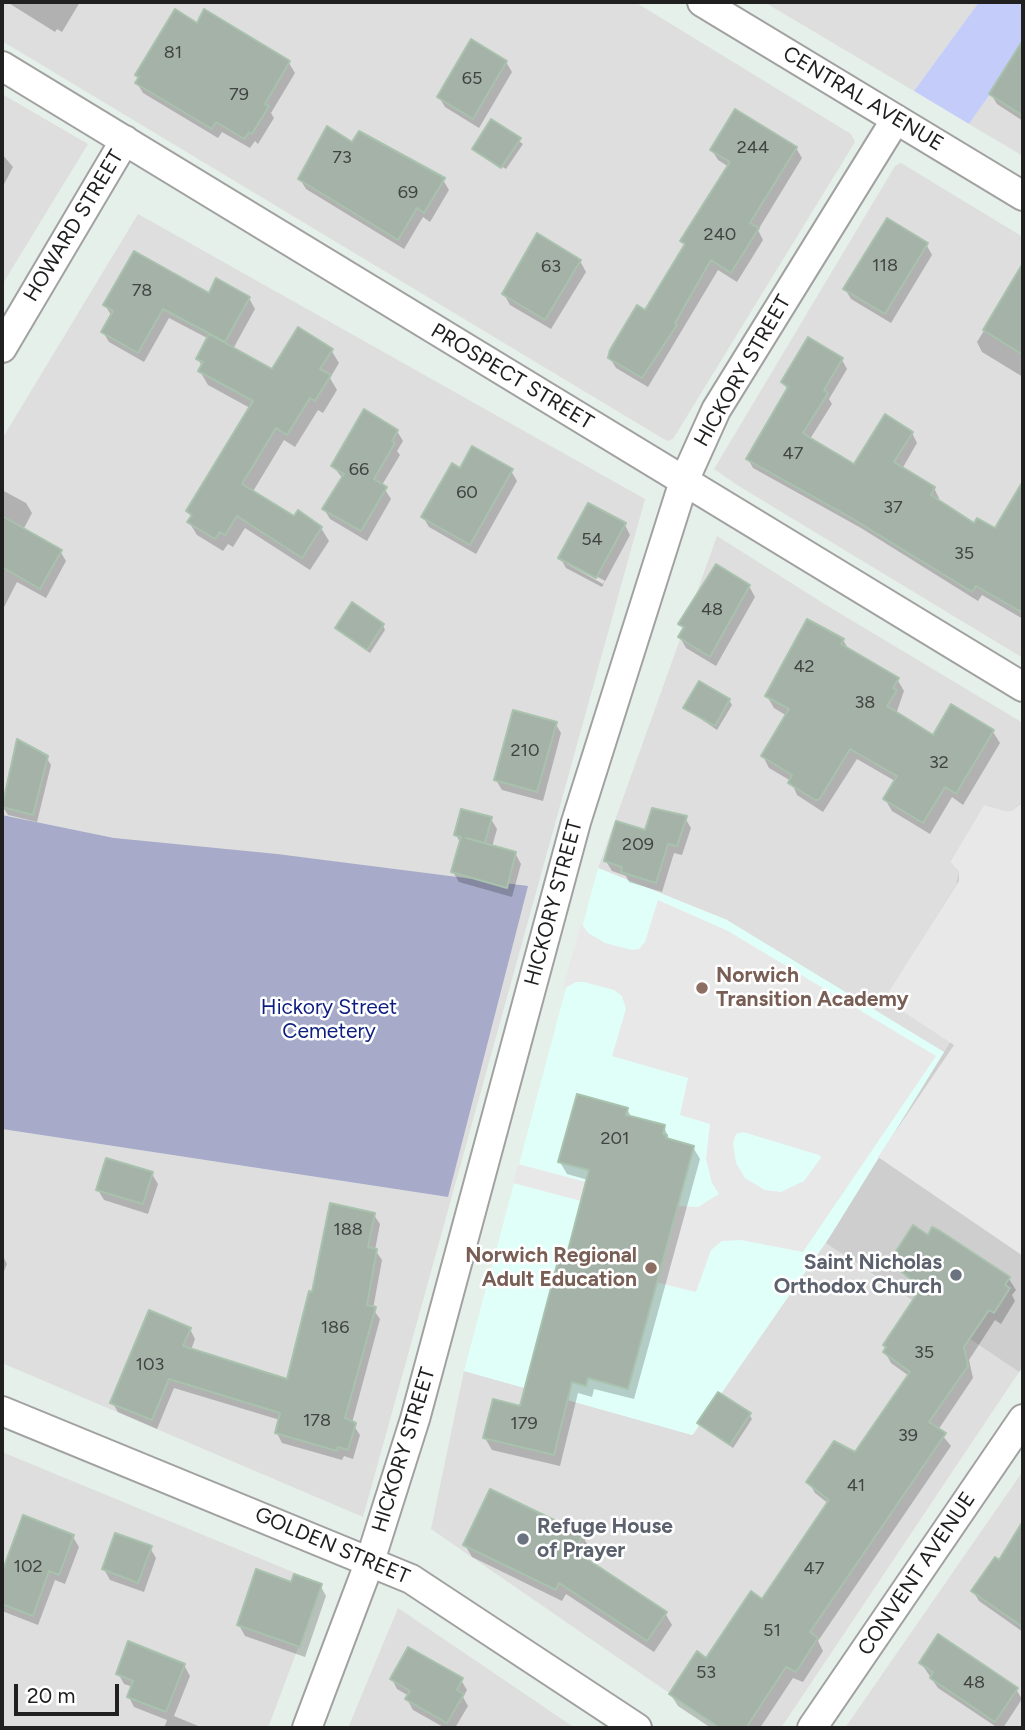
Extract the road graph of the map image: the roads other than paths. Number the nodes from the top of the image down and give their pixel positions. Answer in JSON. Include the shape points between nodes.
{"nodes":[{"id":1,"x":702,"y":2,"type":"edge"},
{"id":2,"x":2,"y":66,"type":"edge"},
{"id":3,"x":896,"y":119,"type":"junction"},
{"id":4,"x":125,"y":141,"type":"junction"},
{"id":5,"x":1023,"y":196,"type":"edge"},
{"id":6,"x":2,"y":348,"type":"edge"},
{"id":7,"x":684,"y":481,"type":"junction"},
{"id":8,"x":1023,"y":687,"type":"edge"},
{"id":9,"x":2,"y":1411,"type":"edge"},
{"id":10,"x":1023,"y":1419,"type":"edge"},
{"id":11,"x":370,"y":1561,"type":"junction"},
{"id":12,"x":307,"y":1728,"type":"edge"},
{"id":13,"x":637,"y":1728,"type":"edge"},
{"id":14,"x":812,"y":1728,"type":"edge"}],
"edges":[{"from":1,"to":3,"type":"street","name":"CENTRAL AVENUE"},
{"from":2,"to":4,"type":"street","name":"PROSPECT STREET"},
{"from":3,"to":5,"type":"street","name":"CENTRAL AVENUE"},
{"from":3,"to":7,"type":"street","name":"HICKORY STREET","via":[[716,410]]},
{"from":4,"to":6,"type":"street","name":"HOWARD STREET"},
{"from":4,"to":7,"type":"street","name":"PROSPECT STREET"},
{"from":7,"to":8,"type":"street","name":"PROSPECT STREET"},
{"from":7,"to":11,"type":"street","name":"HICKORY STREET","via":[[576,822],[415,1419]]},
{"from":9,"to":11,"type":"street","name":"GOLDEN STREET"},
{"from":10,"to":14,"type":"street","name":"CONVENT AVENUE"},
{"from":11,"to":12,"type":"street","name":"HICKORY STREET"},
{"from":11,"to":13,"type":"street","name":"GOLDEN STREET","via":[[436,1593]]}]}
